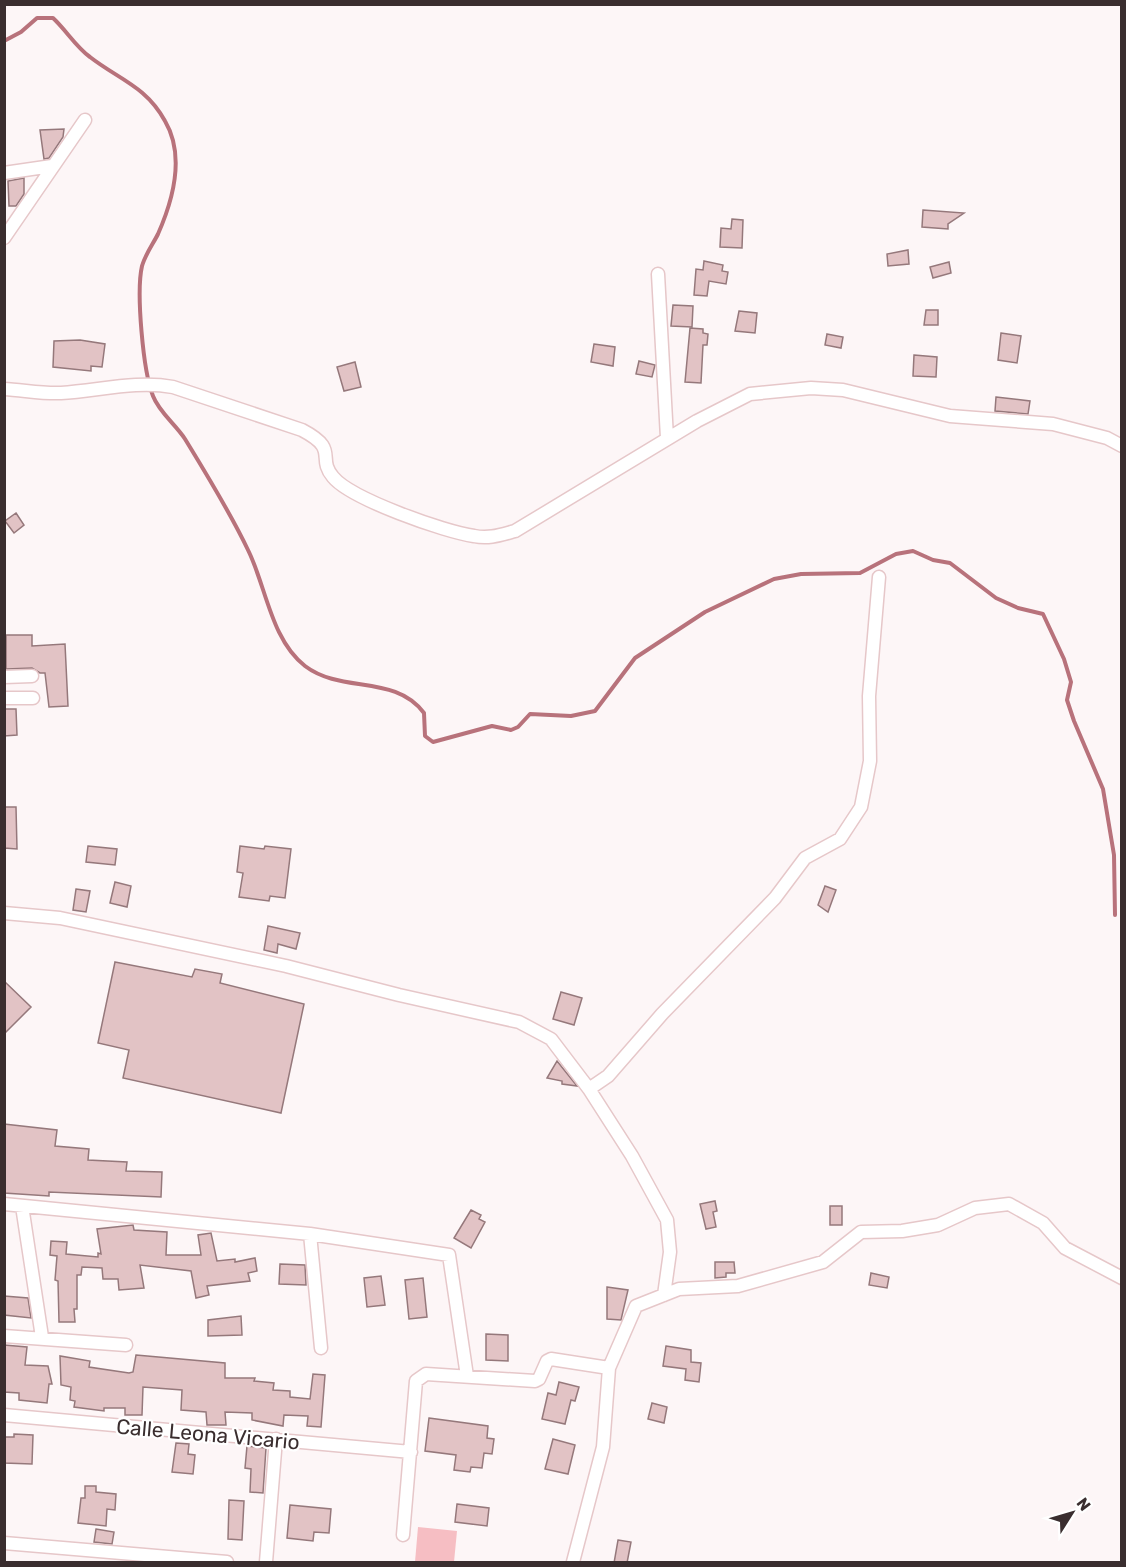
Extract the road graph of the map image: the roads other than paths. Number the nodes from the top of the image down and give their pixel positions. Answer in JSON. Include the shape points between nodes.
{"nodes":[{"id":1,"x":85,"y":120,"type":"dead end"},
{"id":2,"x":52,"y":166,"type":"junction"},
{"id":3,"x":4,"y":172,"type":"edge"},
{"id":4,"x":4,"y":238,"type":"edge"},
{"id":5,"x":658,"y":274,"type":"dead end"},
{"id":6,"x":4,"y":389,"type":"edge"},
{"id":7,"x":668,"y":438,"type":"junction"},
{"id":8,"x":1122,"y":446,"type":"edge"},
{"id":9,"x":879,"y":577,"type":"dead end"},
{"id":10,"x":32,"y":676,"type":"dead end"},
{"id":11,"x":4,"y":677,"type":"edge"},
{"id":12,"x":4,"y":698,"type":"edge"},
{"id":13,"x":33,"y":698,"type":"dead end"},
{"id":14,"x":4,"y":913,"type":"edge"},
{"id":15,"x":589,"y":1089,"type":"junction"},
{"id":16,"x":4,"y":1204,"type":"edge"},
{"id":17,"x":22,"y":1206,"type":"junction"},
{"id":18,"x":310,"y":1234,"type":"junction"},
{"id":19,"x":1122,"y":1278,"type":"edge"},
{"id":20,"x":664,"y":1295,"type":"junction"},
{"id":21,"x":4,"y":1336,"type":"edge"},
{"id":22,"x":42,"y":1337,"type":"junction"},
{"id":23,"x":126,"y":1345,"type":"dead end"},
{"id":24,"x":321,"y":1348,"type":"dead end"},
{"id":25,"x":609,"y":1368,"type":"junction"},
{"id":26,"x":466,"y":1376,"type":"junction"},
{"id":27,"x":4,"y":1415,"type":"edge"},
{"id":28,"x":276,"y":1439,"type":"junction"},
{"id":29,"x":411,"y":1452,"type":"junction"},
{"id":30,"x":403,"y":1535,"type":"dead end"},
{"id":31,"x":4,"y":1543,"type":"edge"},
{"id":32,"x":226,"y":1563,"type":"edge"},
{"id":33,"x":266,"y":1563,"type":"edge"},
{"id":34,"x":573,"y":1563,"type":"edge"}],
"edges":[{"from":1,"to":2,"type":"street"},
{"from":2,"to":3,"type":"street"},
{"from":2,"to":4,"type":"street"},
{"from":5,"to":7,"type":"street"},
{"from":6,"to":7,"type":"street","via":[[59,393],[160,384],[302,430],[318,438],[326,449],[333,478],[353,492],[403,514],[472,536],[492,538],[515,531]]},
{"from":7,"to":8,"type":"street","via":[[750,394],[811,388],[843,390],[950,416],[1053,424],[1107,438]]},
{"from":9,"to":15,"type":"street","via":[[868,696],[870,761],[861,807],[840,839],[805,858],[776,898],[662,1014],[608,1076]]},
{"from":10,"to":11,"type":"street"},
{"from":12,"to":13,"type":"street"},
{"from":14,"to":15,"type":"street","via":[[60,918],[286,966],[519,1022],[551,1039]]},
{"from":15,"to":20,"type":"street","via":[[667,1220],[670,1252]]},
{"from":16,"to":17,"type":"street"},
{"from":17,"to":18,"type":"street"},
{"from":17,"to":22,"type":"street"},
{"from":18,"to":24,"type":"street"},
{"from":18,"to":26,"type":"street","via":[[449,1255]]},
{"from":19,"to":20,"type":"street","via":[[1065,1248],[1043,1222],[1009,1204],[975,1208],[938,1225],[861,1232],[823,1262],[738,1286],[679,1289]]},
{"from":20,"to":25,"type":"street","via":[[636,1306]]},
{"from":21,"to":22,"type":"street"},
{"from":22,"to":23,"type":"street"},
{"from":25,"to":26,"type":"street","via":[[551,1359],[535,1381]]},
{"from":25,"to":34,"type":"street","via":[[603,1447]]},
{"from":26,"to":29,"type":"street","via":[[426,1374],[416,1381]]},
{"from":27,"to":28,"type":"street","name":"Calle Leona Vicario"},
{"from":28,"to":29,"type":"street","name":"Calle Leona Vicario"},
{"from":28,"to":33,"type":"street"},
{"from":29,"to":30,"type":"street"},
{"from":31,"to":32,"type":"street"}]}
